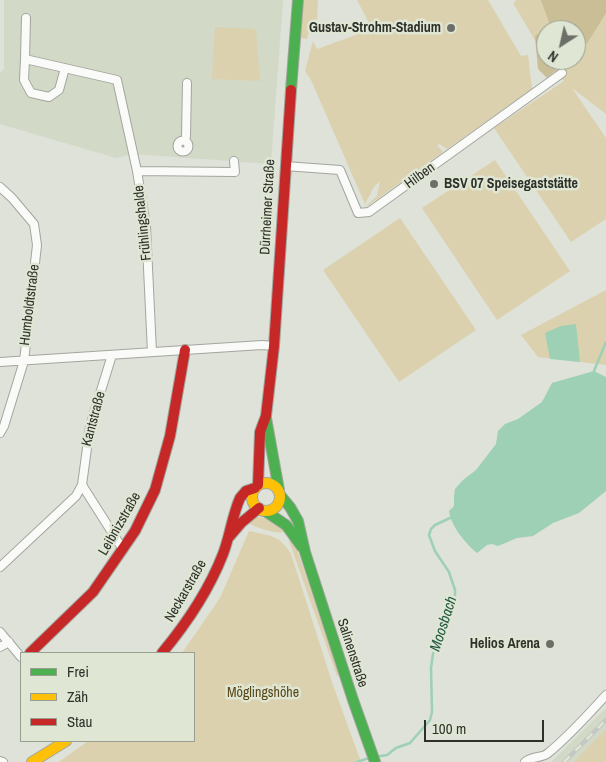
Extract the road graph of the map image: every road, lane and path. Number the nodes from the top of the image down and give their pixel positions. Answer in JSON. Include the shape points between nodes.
{"nodes":[{"id":1,"x":298,"y":0,"type":"edge"},
{"id":2,"x":26,"y":18,"type":"dead end"},
{"id":3,"x":25,"y":59,"type":"junction"},
{"id":4,"x":65,"y":68,"type":"junction"},
{"id":5,"x":562,"y":74,"type":"dead end"},
{"id":6,"x":187,"y":83,"type":"dead end"},
{"id":7,"x":185,"y":141,"type":"dead end"},
{"id":8,"x":234,"y":162,"type":"dead end"},
{"id":9,"x":285,"y":166,"type":"junction"},
{"id":10,"x":137,"y":171,"type":"junction"},
{"id":11,"x":0,"y":187,"type":"edge"},
{"id":12,"x":274,"y":346,"type":"junction"},
{"id":13,"x":185,"y":350,"type":"junction"},
{"id":14,"x":152,"y":352,"type":"junction"},
{"id":15,"x":112,"y":355,"type":"junction"},
{"id":16,"x":24,"y":361,"type":"junction"},
{"id":17,"x":0,"y":362,"type":"edge"},
{"id":18,"x":266,"y":416,"type":"junction"},
{"id":19,"x":0,"y":433,"type":"edge"},
{"id":20,"x":82,"y":485,"type":"junction"},
{"id":21,"x":257,"y":486,"type":"junction"},
{"id":22,"x":279,"y":493,"type":"junction"},
{"id":23,"x":262,"y":510,"type":"junction"},
{"id":24,"x":229,"y":538,"type":"junction"},
{"id":25,"x":122,"y":548,"type":"junction"},
{"id":26,"x":305,"y":552,"type":"junction"},
{"id":27,"x":0,"y":567,"type":"edge"},
{"id":28,"x":0,"y":632,"type":"edge"},
{"id":29,"x":9,"y":642,"type":"junction"},
{"id":30,"x":0,"y":647,"type":"edge"},
{"id":31,"x":31,"y":652,"type":"edge"},
{"id":32,"x":163,"y":652,"type":"edge"},
{"id":33,"x":20,"y":656,"type":"edge"},
{"id":34,"x":606,"y":695,"type":"edge"},
{"id":35,"x":64,"y":742,"type":"edge"},
{"id":36,"x":32,"y":762,"type":"edge"},
{"id":37,"x":375,"y":762,"type":"edge"},
{"id":38,"x":525,"y":762,"type":"edge"}],
"edges":[{"from":1,"to":9,"type":"main road","name":"Dürrheimer Straße"},
{"from":2,"to":3,"type":"street"},
{"from":3,"to":4,"type":"street"},
{"from":3,"to":4,"type":"street","via":[[24,80],[31,93],[49,97],[59,90]]},
{"from":4,"to":10,"type":"street","via":[[118,80]]},
{"from":5,"to":9,"type":"street","name":"Hilben","via":[[369,212],[358,213],[340,170]]},
{"from":6,"to":7,"type":"street"},
{"from":8,"to":10,"type":"street","name":"Frühlingshalde","via":[[235,172]]},
{"from":9,"to":12,"type":"main road","name":"Dürrheimer Straße"},
{"from":10,"to":14,"type":"street","name":"Frühlingshalde","via":[[146,227]]},
{"from":11,"to":16,"type":"street","name":"Humboldtstraße","via":[[34,224],[37,244]]},
{"from":12,"to":13,"type":"street"},
{"from":12,"to":18,"type":"main road","name":"Dürrheimer Straße"},
{"from":13,"to":14,"type":"street"},
{"from":13,"to":25,"type":"main road","name":"Leibnizstraße","via":[[170,436],[155,490]]},
{"from":14,"to":15,"type":"street"},
{"from":15,"to":16,"type":"street"},
{"from":15,"to":20,"type":"street","name":"Kantstraße","via":[[90,426]]},
{"from":16,"to":17,"type":"street"},
{"from":16,"to":19,"type":"street","name":"Humboldtstraße"},
{"from":18,"to":21,"type":"main road","name":"Dürrheimer Straße","via":[[260,432]]},
{"from":18,"to":22,"type":"main road","name":"Dürrheimer Straße"},
{"from":20,"to":25,"type":"street"},
{"from":20,"to":27,"type":"street","via":[[76,496]]},
{"from":21,"to":22,"type":"main road","via":[[270,483]]},
{"from":21,"to":23,"type":"main road","via":[[252,499]]},
{"from":21,"to":24,"type":"main road","name":"Neckarstraße","via":[[244,492],[233,515]]},
{"from":22,"to":23,"type":"main road","via":[[276,507]]},
{"from":22,"to":26,"type":"main road","name":"Salinenstraße","via":[[294,514]]},
{"from":23,"to":24,"type":"main road","name":"Neckarstraße","via":[[241,523]]},
{"from":23,"to":26,"type":"main road","name":"Salinenstraße","via":[[286,525]]},
{"from":24,"to":32,"type":"main road","name":"Neckarstraße","via":[[210,581]]},
{"from":25,"to":31,"type":"main road","name":"Leibnizstraße","via":[[93,592]]},
{"from":26,"to":37,"type":"main road","name":"Salinenstraße"},
{"from":28,"to":29,"type":"street"},
{"from":29,"to":30,"type":"street"},
{"from":29,"to":33,"type":"street"},
{"from":34,"to":38,"type":"street","via":[[545,756]]},
{"from":35,"to":36,"type":"main road"}]}
